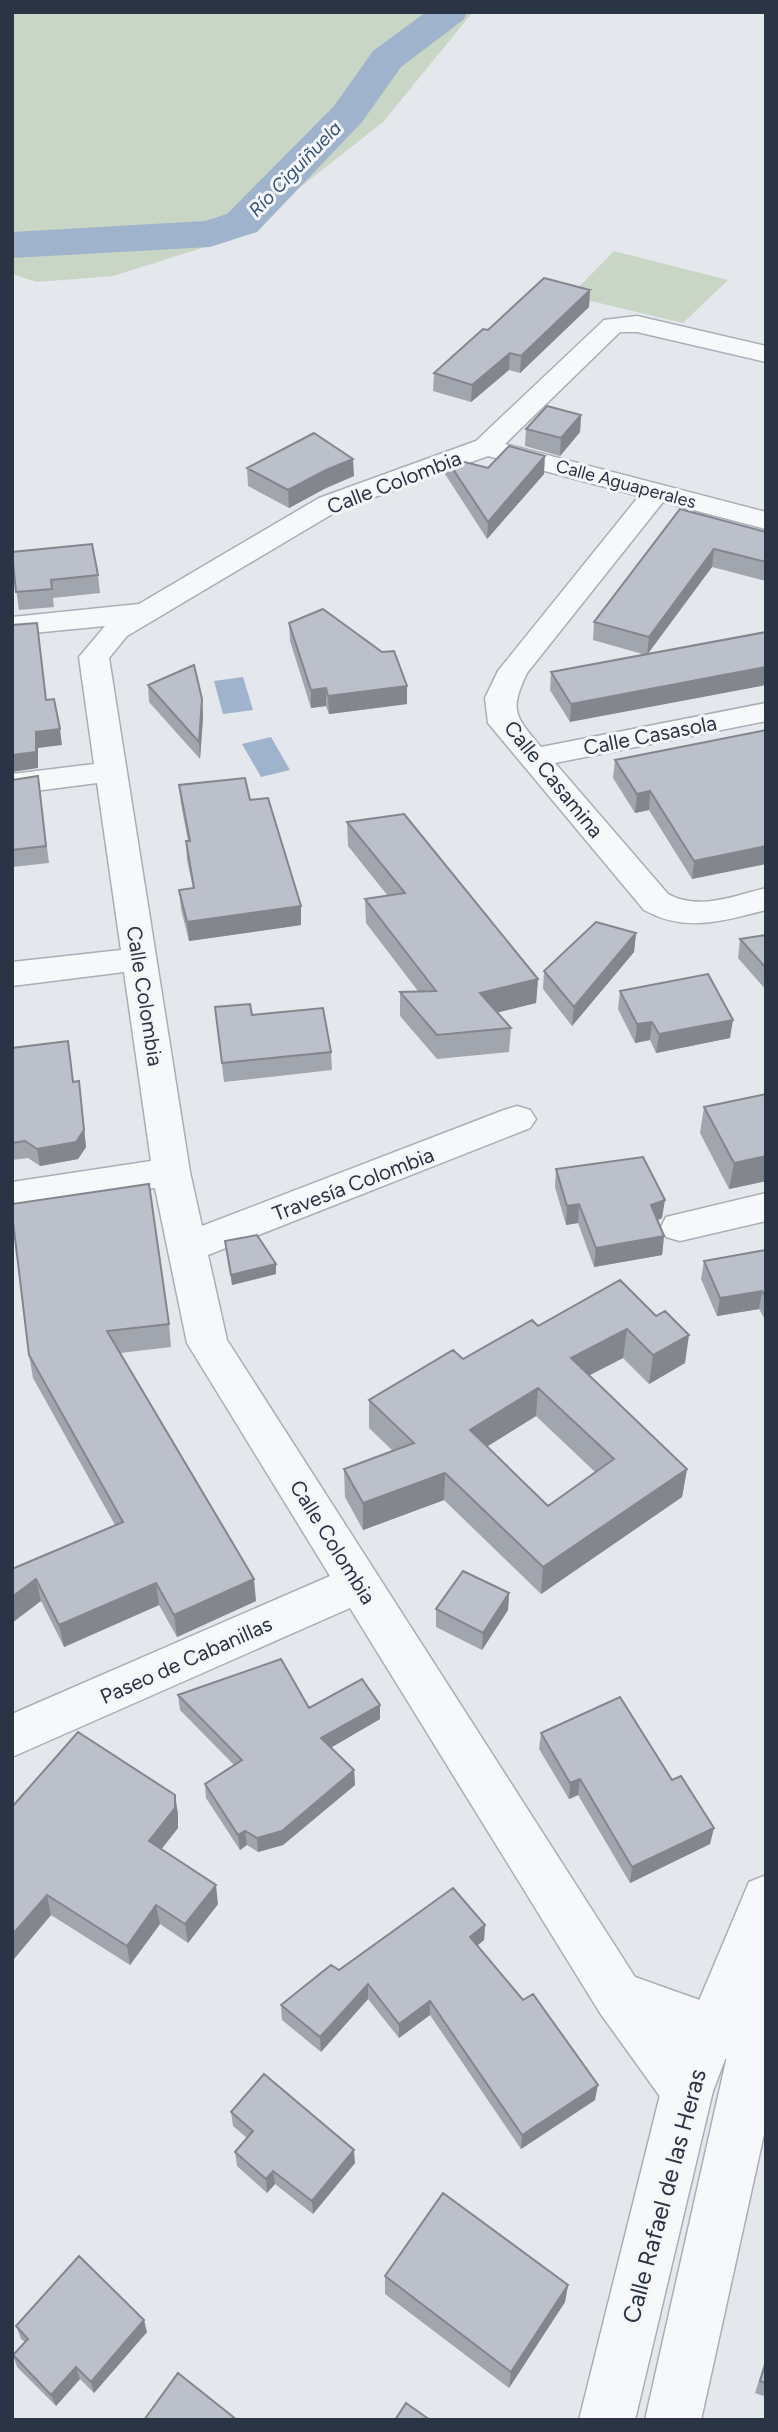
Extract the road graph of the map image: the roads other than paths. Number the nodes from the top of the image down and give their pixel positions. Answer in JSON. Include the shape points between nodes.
{"nodes":[{"id":1,"x":766,"y":354,"type":"edge"},
{"id":2,"x":485,"y":447,"type":"junction"},
{"id":3,"x":657,"y":492,"type":"junction"},
{"id":4,"x":766,"y":521,"type":"edge"},
{"id":5,"x":147,"y":612,"type":"junction"},
{"id":6,"x":12,"y":626,"type":"edge"},
{"id":7,"x":766,"y":712,"type":"edge"},
{"id":8,"x":534,"y":758,"type":"junction"},
{"id":9,"x":110,"y":772,"type":"junction"},
{"id":10,"x":12,"y":784,"type":"edge"},
{"id":11,"x":766,"y":900,"type":"edge"},
{"id":12,"x":139,"y":959,"type":"junction"},
{"id":13,"x":12,"y":974,"type":"edge"},
{"id":14,"x":517,"y":1119,"type":"dead end"},
{"id":15,"x":171,"y":1172,"type":"junction"},
{"id":16,"x":12,"y":1196,"type":"edge"},
{"id":17,"x":766,"y":1207,"type":"edge"},
{"id":18,"x":680,"y":1227,"type":"dead end"},
{"id":19,"x":187,"y":1247,"type":"junction"},
{"id":20,"x":359,"y":1584,"type":"junction"},
{"id":21,"x":12,"y":1736,"type":"edge"},
{"id":22,"x":766,"y":1898,"type":"edge"},
{"id":23,"x":766,"y":1987,"type":"edge"},
{"id":24,"x":618,"y":1996,"type":"junction"},
{"id":25,"x":734,"y":2036,"type":"junction"},
{"id":26,"x":687,"y":2091,"type":"junction"},
{"id":27,"x":607,"y":2420,"type":"edge"},
{"id":28,"x":673,"y":2420,"type":"edge"}],
"edges":[{"from":1,"to":2,"type":"street","name":"Calle Colombia","via":[[637,324],[613,325]]},
{"from":2,"to":3,"type":"street","name":"Calle Aguaperales"},
{"from":2,"to":5,"type":"street","name":"Calle Colombia","via":[[329,504]]},
{"from":3,"to":4,"type":"street","name":"Calle Aguaperales"},
{"from":3,"to":8,"type":"street","name":"Calle Casamina","via":[[513,671],[500,698],[504,723]]},
{"from":5,"to":6,"type":"street"},
{"from":5,"to":9,"type":"street","name":"Calle Colombia","via":[[117,630],[94,657]]},
{"from":7,"to":8,"type":"street","name":"Calle Casasola"},
{"from":8,"to":11,"type":"street","name":"Calle Casamina","via":[[667,910],[695,914]]},
{"from":9,"to":10,"type":"street"},
{"from":9,"to":12,"type":"street","name":"Calle Colombia"},
{"from":12,"to":13,"type":"street"},
{"from":12,"to":15,"type":"street","name":"Calle Colombia"},
{"from":14,"to":19,"type":"street","name":"Travesía Colombia"},
{"from":15,"to":16,"type":"street"},
{"from":15,"to":19,"type":"street","name":"Calle Colombia"},
{"from":17,"to":18,"type":"street"},
{"from":19,"to":20,"type":"street","name":"Calle Colombia","via":[[207,1343]]},
{"from":20,"to":21,"type":"street","name":"Paseo de Cabanillas"},
{"from":20,"to":24,"type":"street","name":"Calle Colombia"},
{"from":22,"to":25,"type":"street","name":"Calle Rafael de las Heras"},
{"from":23,"to":25,"type":"street","name":"Calle Rafael de las Heras"},
{"from":24,"to":25,"type":"street"},
{"from":24,"to":26,"type":"street","name":"Calle Colombia"},
{"from":25,"to":26,"type":"street","name":"Calle Rafael de las Heras"},
{"from":25,"to":28,"type":"street","name":"Calle Rafael de las Heras","via":[[744,2106]]},
{"from":26,"to":27,"type":"street","name":"Calle Rafael de las Heras"}]}
